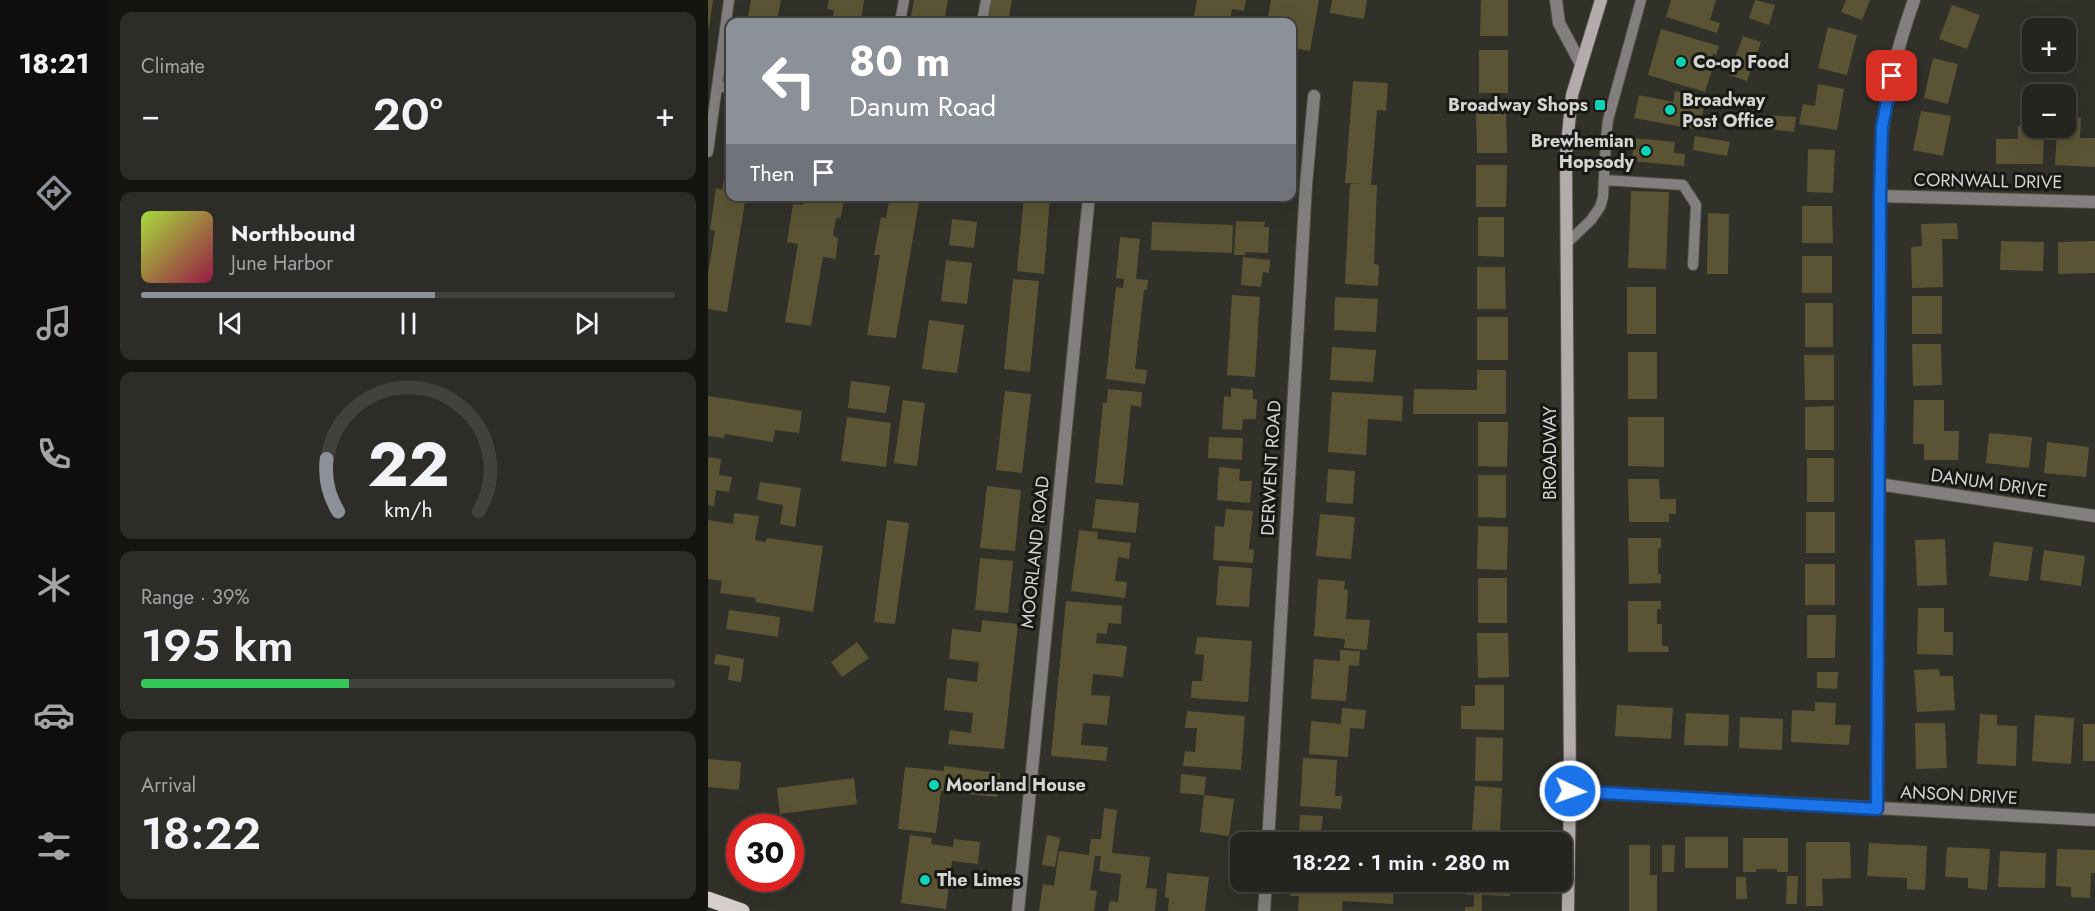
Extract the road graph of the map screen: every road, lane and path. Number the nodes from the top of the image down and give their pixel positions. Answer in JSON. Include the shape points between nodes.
{"nodes":[{"id":1,"x":729,"y":0,"type":"edge"},
{"id":2,"x":904,"y":0,"type":"edge"},
{"id":3,"x":986,"y":0,"type":"edge"},
{"id":4,"x":1556,"y":0,"type":"edge"},
{"id":5,"x":1601,"y":0,"type":"edge"},
{"id":6,"x":1641,"y":0,"type":"edge"},
{"id":7,"x":1914,"y":0,"type":"edge"},
{"id":8,"x":726,"y":18,"type":"edge"},
{"id":9,"x":901,"y":18,"type":"edge"},
{"id":10,"x":983,"y":18,"type":"edge"},
{"id":11,"x":726,"y":22,"type":"edge"},
{"id":12,"x":1581,"y":64,"type":"junction"},
{"id":13,"x":717,"y":86,"type":"junction"},
{"id":14,"x":726,"y":87,"type":"edge"},
{"id":15,"x":1314,"y":96,"type":"dead end"},
{"id":16,"x":708,"y":152,"type":"edge"},
{"id":17,"x":1604,"y":180,"type":"junction"},
{"id":18,"x":1296,"y":184,"type":"edge"},
{"id":19,"x":1306,"y":185,"type":"junction"},
{"id":20,"x":1880,"y":196,"type":"junction"},
{"id":21,"x":1089,"y":201,"type":"edge"},
{"id":22,"x":2095,"y":202,"type":"edge"},
{"id":23,"x":1566,"y":244,"type":"junction"},
{"id":24,"x":1693,"y":265,"type":"dead end"},
{"id":25,"x":1878,"y":484,"type":"junction"},
{"id":26,"x":2095,"y":516,"type":"edge"},
{"id":27,"x":1570,"y":791,"type":"junction"},
{"id":28,"x":1877,"y":809,"type":"junction"},
{"id":29,"x":2095,"y":820,"type":"edge"},
{"id":30,"x":1269,"y":832,"type":"edge"},
{"id":31,"x":1265,"y":892,"type":"edge"},
{"id":32,"x":708,"y":899,"type":"edge"},
{"id":33,"x":742,"y":911,"type":"edge"},
{"id":34,"x":1018,"y":911,"type":"edge"},
{"id":35,"x":1264,"y":911,"type":"edge"},
{"id":36,"x":1568,"y":911,"type":"edge"}],
"edges":[{"from":1,"to":8,"type":"lane"},
{"from":2,"to":9,"type":"lane"},
{"from":3,"to":10,"type":"lane"},
{"from":4,"to":12,"type":"street","via":[[1559,23]]},
{"from":5,"to":12,"type":"street","name":"BROADWAY"},
{"from":6,"to":17,"type":"lane","via":[[1608,120]]},
{"from":7,"to":20,"type":"street","via":[[1882,127]]},
{"from":11,"to":13,"type":"lane"},
{"from":12,"to":23,"type":"street","name":"BROADWAY","via":[[1568,126]]},
{"from":13,"to":14,"type":"lane"},
{"from":13,"to":16,"type":"lane"},
{"from":15,"to":19,"type":"street","name":"DERWENT ROAD"},
{"from":17,"to":23,"type":"lane","via":[[1600,207]]},
{"from":17,"to":24,"type":"lane","via":[[1683,185],[1696,205]]},
{"from":18,"to":19,"type":"street"},
{"from":19,"to":30,"type":"street","name":"DERWENT ROAD"},
{"from":20,"to":22,"type":"street","name":"CORNWALL DRIVE"},
{"from":20,"to":25,"type":"street"},
{"from":21,"to":34,"type":"street","name":"MOORLAND ROAD"},
{"from":23,"to":27,"type":"street","name":"BROADWAY"},
{"from":25,"to":26,"type":"street","name":"DANUM DRIVE"},
{"from":25,"to":28,"type":"street"},
{"from":27,"to":28,"type":"street","name":"ANSON DRIVE"},
{"from":27,"to":36,"type":"street","name":"BROADWAY"},
{"from":28,"to":29,"type":"street","name":"ANSON DRIVE"},
{"from":31,"to":35,"type":"street"},
{"from":32,"to":33,"type":"main road"}]}
